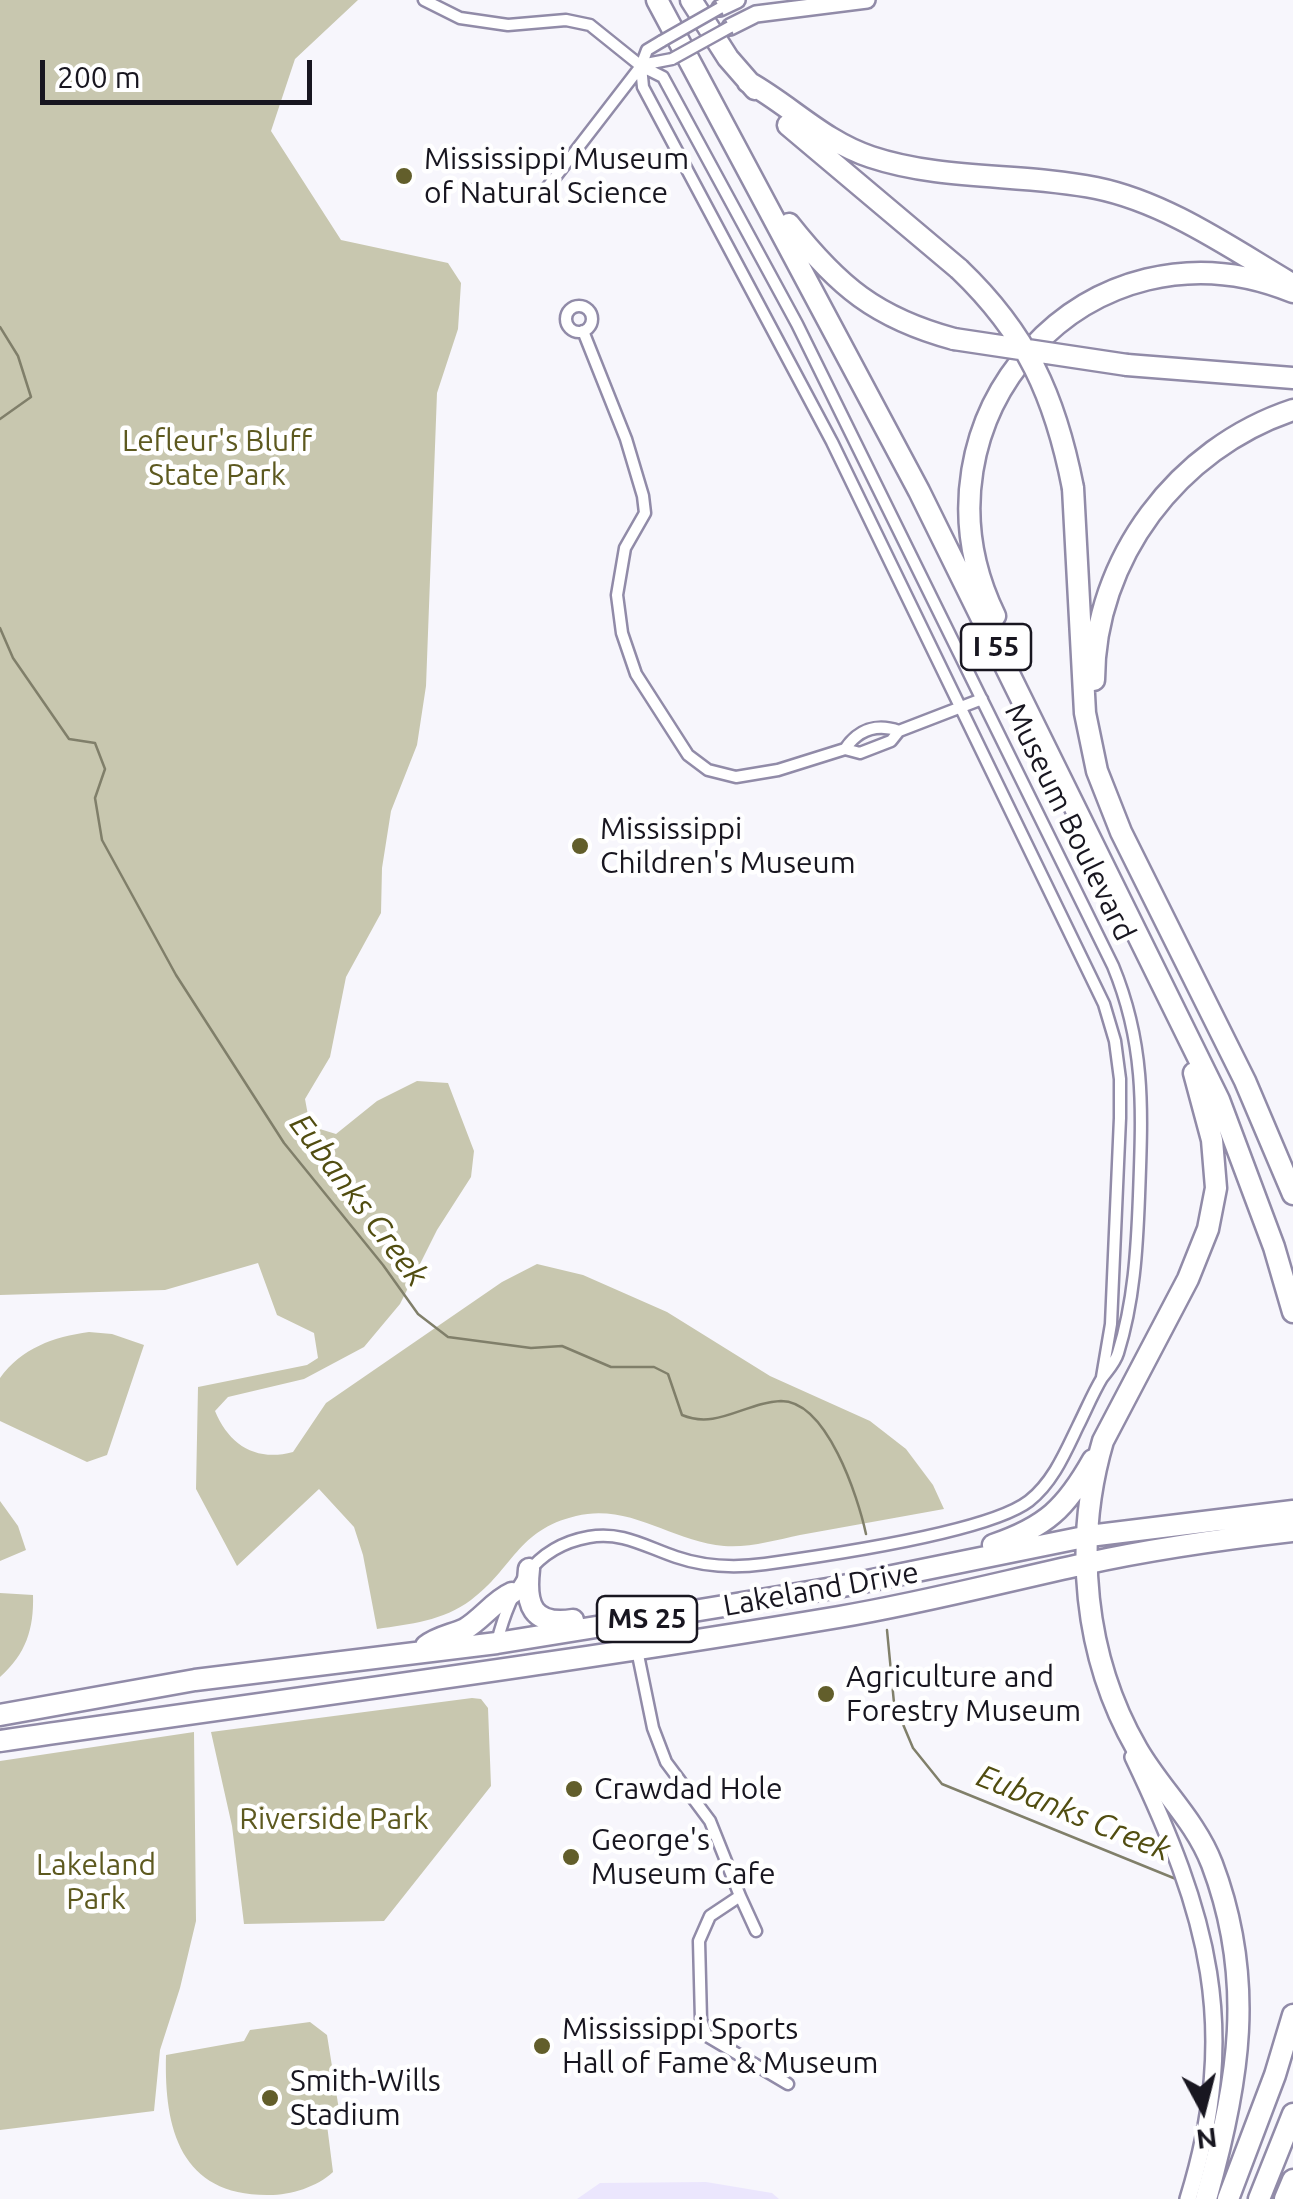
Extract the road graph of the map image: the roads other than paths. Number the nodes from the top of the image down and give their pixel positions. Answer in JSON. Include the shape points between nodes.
{"nodes":[{"id":1,"x":424,"y":0,"type":"edge"},
{"id":2,"x":657,"y":0,"type":"edge"},
{"id":3,"x":691,"y":0,"type":"edge"},
{"id":4,"x":737,"y":0,"type":"edge"},
{"id":5,"x":867,"y":0,"type":"edge"},
{"id":6,"x":804,"y":4,"type":"edge"},
{"id":7,"x":720,"y":8,"type":"joint"},
{"id":8,"x":730,"y":27,"type":"joint"},
{"id":9,"x":640,"y":66,"type":"junction"},
{"id":10,"x":748,"y":82,"type":"junction"},
{"id":11,"x":754,"y":180,"type":"junction"},
{"id":12,"x":468,"y":190,"type":"dead end"},
{"id":13,"x":1293,"y":284,"type":"edge"},
{"id":14,"x":1293,"y":292,"type":"edge"},
{"id":15,"x":583,"y":331,"type":"dead end"},
{"id":16,"x":1293,"y":378,"type":"edge"},
{"id":17,"x":1293,"y":410,"type":"edge"},
{"id":18,"x":982,"y":699,"type":"junction"},
{"id":19,"x":962,"y":708,"type":"junction"},
{"id":20,"x":898,"y":731,"type":"junction"},
{"id":21,"x":845,"y":749,"type":"junction"},
{"id":22,"x":1099,"y":938,"type":"junction"},
{"id":23,"x":1080,"y":948,"type":"junction"},
{"id":24,"x":1181,"y":951,"type":"junction"},
{"id":25,"x":1172,"y":1005,"type":"junction"},
{"id":26,"x":1245,"y":1081,"type":"junction"},
{"id":27,"x":1120,"y":1136,"type":"junction"},
{"id":28,"x":1142,"y":1136,"type":"junction"},
{"id":29,"x":1293,"y":1170,"type":"edge"},
{"id":30,"x":1293,"y":1194,"type":"edge"},
{"id":31,"x":1274,"y":1246,"type":"junction"},
{"id":32,"x":1293,"y":1312,"type":"edge"},
{"id":33,"x":1102,"y":1379,"type":"junction"},
{"id":34,"x":1104,"y":1441,"type":"junction"},
{"id":35,"x":1292,"y":1521,"type":"edge"},
{"id":36,"x":1089,"y":1536,"type":"junction"},
{"id":37,"x":1085,"y":1563,"type":"junction"},
{"id":38,"x":529,"y":1569,"type":"junction"},
{"id":39,"x":924,"y":1570,"type":"junction"},
{"id":40,"x":512,"y":1594,"type":"junction"},
{"id":41,"x":944,"y":1598,"type":"junction"},
{"id":42,"x":1088,"y":1601,"type":"junction"},
{"id":43,"x":628,"y":1622,"type":"junction"},
{"id":44,"x":496,"y":1643,"type":"junction"},
{"id":45,"x":637,"y":1650,"type":"junction"},
{"id":46,"x":420,"y":1652,"type":"junction"},
{"id":47,"x":494,"y":1672,"type":"junction"},
{"id":48,"x":195,"y":1680,"type":"junction"},
{"id":49,"x":1110,"y":1697,"type":"junction"},
{"id":50,"x":50,"y":1707,"type":"junction"},
{"id":51,"x":200,"y":1710,"type":"junction"},
{"id":52,"x":0,"y":1715,"type":"edge"},
{"id":53,"x":53,"y":1734,"type":"junction"},
{"id":54,"x":0,"y":1741,"type":"edge"},
{"id":55,"x":740,"y":1896,"type":"junction"},
{"id":56,"x":756,"y":1931,"type":"dead end"},
{"id":57,"x":1293,"y":2015,"type":"edge"},
{"id":58,"x":788,"y":2084,"type":"dead end"},
{"id":59,"x":1293,"y":2114,"type":"edge"},
{"id":60,"x":1293,"y":2180,"type":"edge"},
{"id":61,"x":1188,"y":2199,"type":"edge"},
{"id":62,"x":1206,"y":2199,"type":"edge"},
{"id":63,"x":1228,"y":2199,"type":"edge"},
{"id":64,"x":1259,"y":2199,"type":"edge"},
{"id":65,"x":1285,"y":2199,"type":"edge"}],
"edges":[{"from":1,"to":9,"type":"street","name":"Museum Boulevard","via":[[460,18],[590,25]]},
{"from":2,"to":11,"type":"highway","number":"I 55"},
{"from":3,"to":10,"type":"highway"},
{"from":4,"to":7,"type":"street"},
{"from":5,"to":6,"type":"street"},
{"from":6,"to":8,"type":"street"},
{"from":7,"to":9,"type":"street","bridge":true,"via":[[647,50]]},
{"from":8,"to":9,"type":"street","bridge":true,"via":[[672,59]]},
{"from":9,"to":12,"type":"street","via":[[543,194]]},
{"from":9,"to":18,"type":"street","name":"Museum Boulevard","via":[[663,76],[788,306]]},
{"from":9,"to":19,"type":"street","name":"Museum Boulevard","via":[[643,87],[777,334]]},
{"from":10,"to":13,"type":"highway","via":[[814,129],[872,158],[1097,188],[1138,200]]},
{"from":10,"to":24,"type":"highway","bridge":true,"via":[[786,123],[993,301],[1031,360],[1057,422],[1072,488],[1090,744],[1120,832]]},
{"from":11,"to":16,"type":"highway","bridge":true,"via":[[838,282],[896,318],[954,339],[1127,365]]},
{"from":11,"to":25,"type":"highway","number":"I 55","via":[[920,491]]},
{"from":14,"to":31,"type":"highway","via":[[1245,277],[1189,274],[1136,283],[1091,302],[1036,342],[996,393],[977,443],[969,496],[974,551],[990,606],[1222,1080],[1254,1164]]},
{"from":15,"to":21,"type":"street","via":[[643,496],[645,513],[625,548],[618,596],[636,674],[688,755],[708,770],[736,777]]},
{"from":17,"to":24,"type":"highway","via":[[1217,449],[1156,505],[1117,570],[1099,628],[1099,732]]},
{"from":18,"to":19,"type":"street"},
{"from":18,"to":22,"type":"street","name":"Museum Boulevard"},
{"from":19,"to":20,"type":"street"},
{"from":19,"to":23,"type":"street","name":"Museum Boulevard"},
{"from":20,"to":21,"type":"street","via":[[891,741],[860,753]]},
{"from":20,"to":21,"type":"street","via":[[884,726],[855,734]]},
{"from":22,"to":23,"type":"street"},
{"from":22,"to":28,"type":"street","name":"Museum Boulevard","via":[[1129,1005],[1143,1086]]},
{"from":23,"to":27,"type":"street","name":"Museum Boulevard","via":[[1115,1041]]},
{"from":24,"to":26,"type":"highway"},
{"from":25,"to":31,"type":"highway","number":"I 55","via":[[1218,1100]]},
{"from":25,"to":34,"type":"highway","via":[[1212,1140],[1216,1188],[1188,1278]]},
{"from":26,"to":29,"type":"highway"},
{"from":26,"to":30,"type":"highway"},
{"from":27,"to":28,"type":"street"},
{"from":27,"to":33,"type":"street","name":"Museum Boulevard"},
{"from":28,"to":33,"type":"street","name":"Museum Boulevard","via":[[1133,1292],[1116,1360]]},
{"from":31,"to":32,"type":"highway","number":"I 55"},
{"from":33,"to":38,"type":"street","name":"Museum Boulevard","via":[[1052,1476],[1007,1513],[906,1539],[731,1567],[674,1557],[612,1535],[590,1536],[565,1543]]},
{"from":34,"to":36,"type":"highway"},
{"from":34,"to":39,"type":"highway","via":[[1052,1518]]},
{"from":35,"to":36,"type":"highway","name":"Lakeland Drive","number":"MS 25"},
{"from":35,"to":37,"type":"highway","name":"Lakeland Drive","number":"MS 25"},
{"from":36,"to":37,"type":"highway"},
{"from":36,"to":39,"type":"highway","name":"Lakeland Drive","number":"MS 25"},
{"from":37,"to":41,"type":"highway","name":"Lakeland Drive","number":"MS 25"},
{"from":37,"to":42,"type":"highway"},
{"from":38,"to":40,"type":"street","name":"Museum Boulevard"},
{"from":38,"to":43,"type":"highway","via":[[528,1599],[549,1621],[610,1614]]},
{"from":39,"to":43,"type":"highway","name":"Lakeland Drive","number":"MS 25"},
{"from":40,"to":44,"type":"street","name":"Museum Boulevard"},
{"from":40,"to":46,"type":"highway"},
{"from":41,"to":42,"type":"highway","via":[[1059,1582]]},
{"from":41,"to":45,"type":"highway","name":"Lakeland Drive","number":"MS 25"},
{"from":42,"to":49,"type":"highway"},
{"from":43,"to":44,"type":"highway","name":"Lakeland Drive","number":"MS 25"},
{"from":43,"to":45,"type":"highway"},
{"from":44,"to":46,"type":"highway","name":"Lakeland Drive","number":"MS 25"},
{"from":44,"to":47,"type":"highway"},
{"from":45,"to":47,"type":"highway","name":"Lakeland Drive","number":"MS 25"},
{"from":45,"to":55,"type":"street","via":[[666,1762],[710,1821]]},
{"from":46,"to":48,"type":"highway","name":"Lakeland Drive","number":"MS 25"},
{"from":47,"to":51,"type":"highway","name":"Lakeland Drive","number":"MS 25"},
{"from":48,"to":50,"type":"highway","name":"Lakeland Drive","number":"MS 25"},
{"from":48,"to":51,"type":"highway"},
{"from":49,"to":61,"type":"street","via":[[1192,1896],[1211,1986],[1211,2102]]},
{"from":49,"to":62,"type":"highway","via":[[1210,1860],[1235,1953],[1237,2070]]},
{"from":50,"to":52,"type":"highway","name":"Lakeland Drive","number":"MS 25"},
{"from":50,"to":53,"type":"highway"},
{"from":51,"to":53,"type":"highway","name":"Lakeland Drive","number":"MS 25"},
{"from":53,"to":54,"type":"highway","name":"Lakeland Drive","number":"MS 25"},
{"from":55,"to":56,"type":"street"},
{"from":55,"to":58,"type":"street","via":[[710,1916],[699,1941],[701,2020],[707,2036]]},
{"from":57,"to":63,"type":"highway"},
{"from":59,"to":64,"type":"highway"},
{"from":60,"to":65,"type":"highway"}]}
